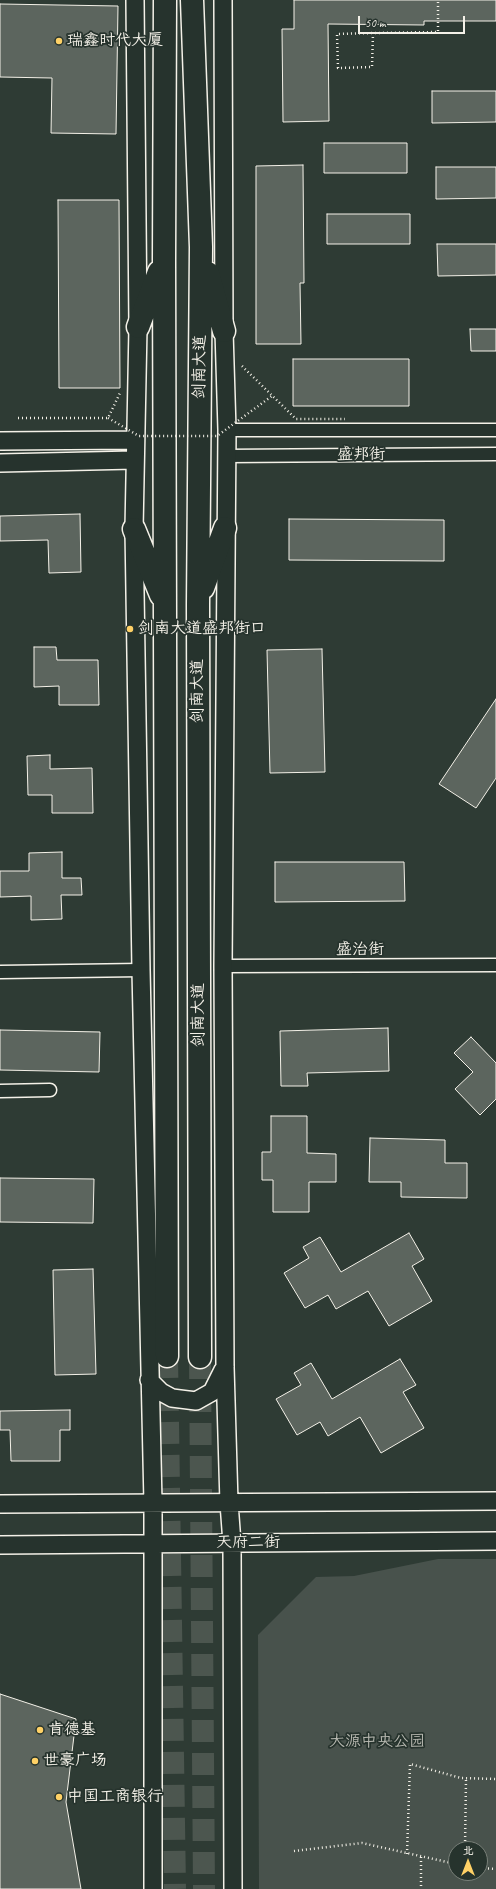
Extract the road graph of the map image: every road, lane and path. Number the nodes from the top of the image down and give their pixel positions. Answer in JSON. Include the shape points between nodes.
{"nodes":[{"id":1,"x":135,"y":0,"type":"edge"},
{"id":2,"x":165,"y":0,"type":"edge"},
{"id":3,"x":192,"y":0,"type":"edge"},
{"id":4,"x":223,"y":0,"type":"edge"},
{"id":5,"x":438,"y":0,"type":"edge"},
{"id":6,"x":373,"y":33,"type":"junction"},
{"id":7,"x":201,"y":247,"type":"junction"},
{"id":8,"x":164,"y":260,"type":"junction"},
{"id":9,"x":138,"y":327,"type":"junction"},
{"id":10,"x":224,"y":331,"type":"junction"},
{"id":11,"x":242,"y":366,"type":"dead end"},
{"id":12,"x":120,"y":387,"type":"dead end"},
{"id":13,"x":272,"y":396,"type":"junction"},
{"id":14,"x":18,"y":418,"type":"dead end"},
{"id":15,"x":108,"y":418,"type":"junction"},
{"id":16,"x":345,"y":419,"type":"dead end"},
{"id":17,"x":227,"y":430,"type":"junction"},
{"id":18,"x":496,"y":430,"type":"edge"},
{"id":19,"x":135,"y":440,"type":"junction"},
{"id":20,"x":0,"y":442,"type":"edge"},
{"id":21,"x":496,"y":454,"type":"edge"},
{"id":22,"x":226,"y":456,"type":"junction"},
{"id":23,"x":134,"y":460,"type":"junction"},
{"id":24,"x":0,"y":463,"type":"edge"},
{"id":25,"x":225,"y":528,"type":"junction"},
{"id":26,"x":134,"y":529,"type":"junction"},
{"id":27,"x":198,"y":604,"type":"junction"},
{"id":28,"x":165,"y":606,"type":"junction"},
{"id":29,"x":496,"y":965,"type":"edge"},
{"id":30,"x":223,"y":966,"type":"junction"},
{"id":31,"x":141,"y":970,"type":"junction"},
{"id":32,"x":0,"y":972,"type":"edge"},
{"id":33,"x":50,"y":1090,"type":"dead end"},
{"id":34,"x":0,"y":1091,"type":"edge"},
{"id":35,"x":167,"y":1356,"type":"tunnel mouth"},
{"id":36,"x":200,"y":1357,"type":"tunnel mouth"},
{"id":37,"x":225,"y":1367,"type":"junction"},
{"id":38,"x":149,"y":1380,"type":"junction"},
{"id":39,"x":496,"y":1501,"type":"edge"},
{"id":40,"x":153,"y":1503,"type":"junction"},
{"id":41,"x":229,"y":1503,"type":"junction"},
{"id":42,"x":0,"y":1504,"type":"edge"},
{"id":43,"x":496,"y":1541,"type":"edge"},
{"id":44,"x":152,"y":1543,"type":"junction"},
{"id":45,"x":232,"y":1543,"type":"junction"},
{"id":46,"x":0,"y":1545,"type":"edge"},
{"id":47,"x":466,"y":1778,"type":"junction"},
{"id":48,"x":496,"y":1779,"type":"edge"},
{"id":49,"x":465,"y":1841,"type":"edge"},
{"id":50,"x":294,"y":1851,"type":"dead end"},
{"id":51,"x":407,"y":1854,"type":"junction"},
{"id":52,"x":421,"y":1857,"type":"junction"},
{"id":53,"x":448,"y":1862,"type":"edge"},
{"id":54,"x":153,"y":1889,"type":"edge"},
{"id":55,"x":233,"y":1889,"type":"edge"},
{"id":56,"x":421,"y":1889,"type":"edge"}],
"edges":[{"from":1,"to":9,"type":"main road"},
{"from":2,"to":8,"type":"highway","name":"剑南大道"},
{"from":3,"to":7,"type":"highway","name":"剑南大道"},
{"from":4,"to":10,"type":"main road"},
{"from":5,"to":6,"type":"path","via":[[438,32]]},
{"from":6,"to":6,"type":"path","via":[[337,34],[338,68],[372,67]]},
{"from":7,"to":10,"type":"highway"},
{"from":7,"to":27,"type":"highway","name":"剑南大道"},
{"from":8,"to":9,"type":"highway"},
{"from":8,"to":28,"type":"highway","name":"剑南大道"},
{"from":9,"to":19,"type":"main road"},
{"from":10,"to":17,"type":"main road"},
{"from":11,"to":13,"type":"path","bridge":true},
{"from":12,"to":15,"type":"path","via":[[120,395]]},
{"from":13,"to":15,"type":"path","bridge":true,"via":[[217,436],[138,436]]},
{"from":13,"to":16,"type":"path","bridge":true,"via":[[296,419]]},
{"from":14,"to":15,"type":"path"},
{"from":17,"to":18,"type":"street","name":"盛邦街"},
{"from":17,"to":22,"type":"main road"},
{"from":19,"to":20,"type":"main road"},
{"from":19,"to":23,"type":"main road"},
{"from":21,"to":22,"type":"street","name":"盛邦街"},
{"from":22,"to":25,"type":"main road"},
{"from":23,"to":24,"type":"main road"},
{"from":23,"to":26,"type":"main road"},
{"from":25,"to":27,"type":"highway"},
{"from":25,"to":30,"type":"main road"},
{"from":26,"to":28,"type":"highway"},
{"from":26,"to":31,"type":"main road"},
{"from":27,"to":36,"type":"highway","name":"剑南大道"},
{"from":28,"to":35,"type":"highway","name":"剑南大道"},
{"from":29,"to":30,"type":"street","name":"盛治街"},
{"from":30,"to":37,"type":"main road"},
{"from":31,"to":32,"type":"street"},
{"from":31,"to":38,"type":"main road"},
{"from":33,"to":34,"type":"street"},
{"from":37,"to":38,"type":"main road","via":[[212,1392],[196,1401],[172,1398],[161,1392]]},
{"from":37,"to":41,"type":"main road"},
{"from":38,"to":40,"type":"main road"},
{"from":39,"to":41,"type":"main road"},
{"from":40,"to":41,"type":"main road"},
{"from":40,"to":42,"type":"main road"},
{"from":40,"to":44,"type":"main road"},
{"from":41,"to":45,"type":"main road"},
{"from":43,"to":45,"type":"main road","name":"天府二街"},
{"from":44,"to":45,"type":"main road","name":"天府二街"},
{"from":44,"to":46,"type":"main road","name":"天府二街"},
{"from":44,"to":54,"type":"main road"},
{"from":45,"to":55,"type":"main road"},
{"from":47,"to":48,"type":"path"},
{"from":47,"to":49,"type":"path"},
{"from":47,"to":51,"type":"path","via":[[410,1764]]},
{"from":50,"to":51,"type":"path","via":[[362,1843]]},
{"from":51,"to":52,"type":"path"},
{"from":52,"to":53,"type":"path"},
{"from":52,"to":56,"type":"path"}]}
